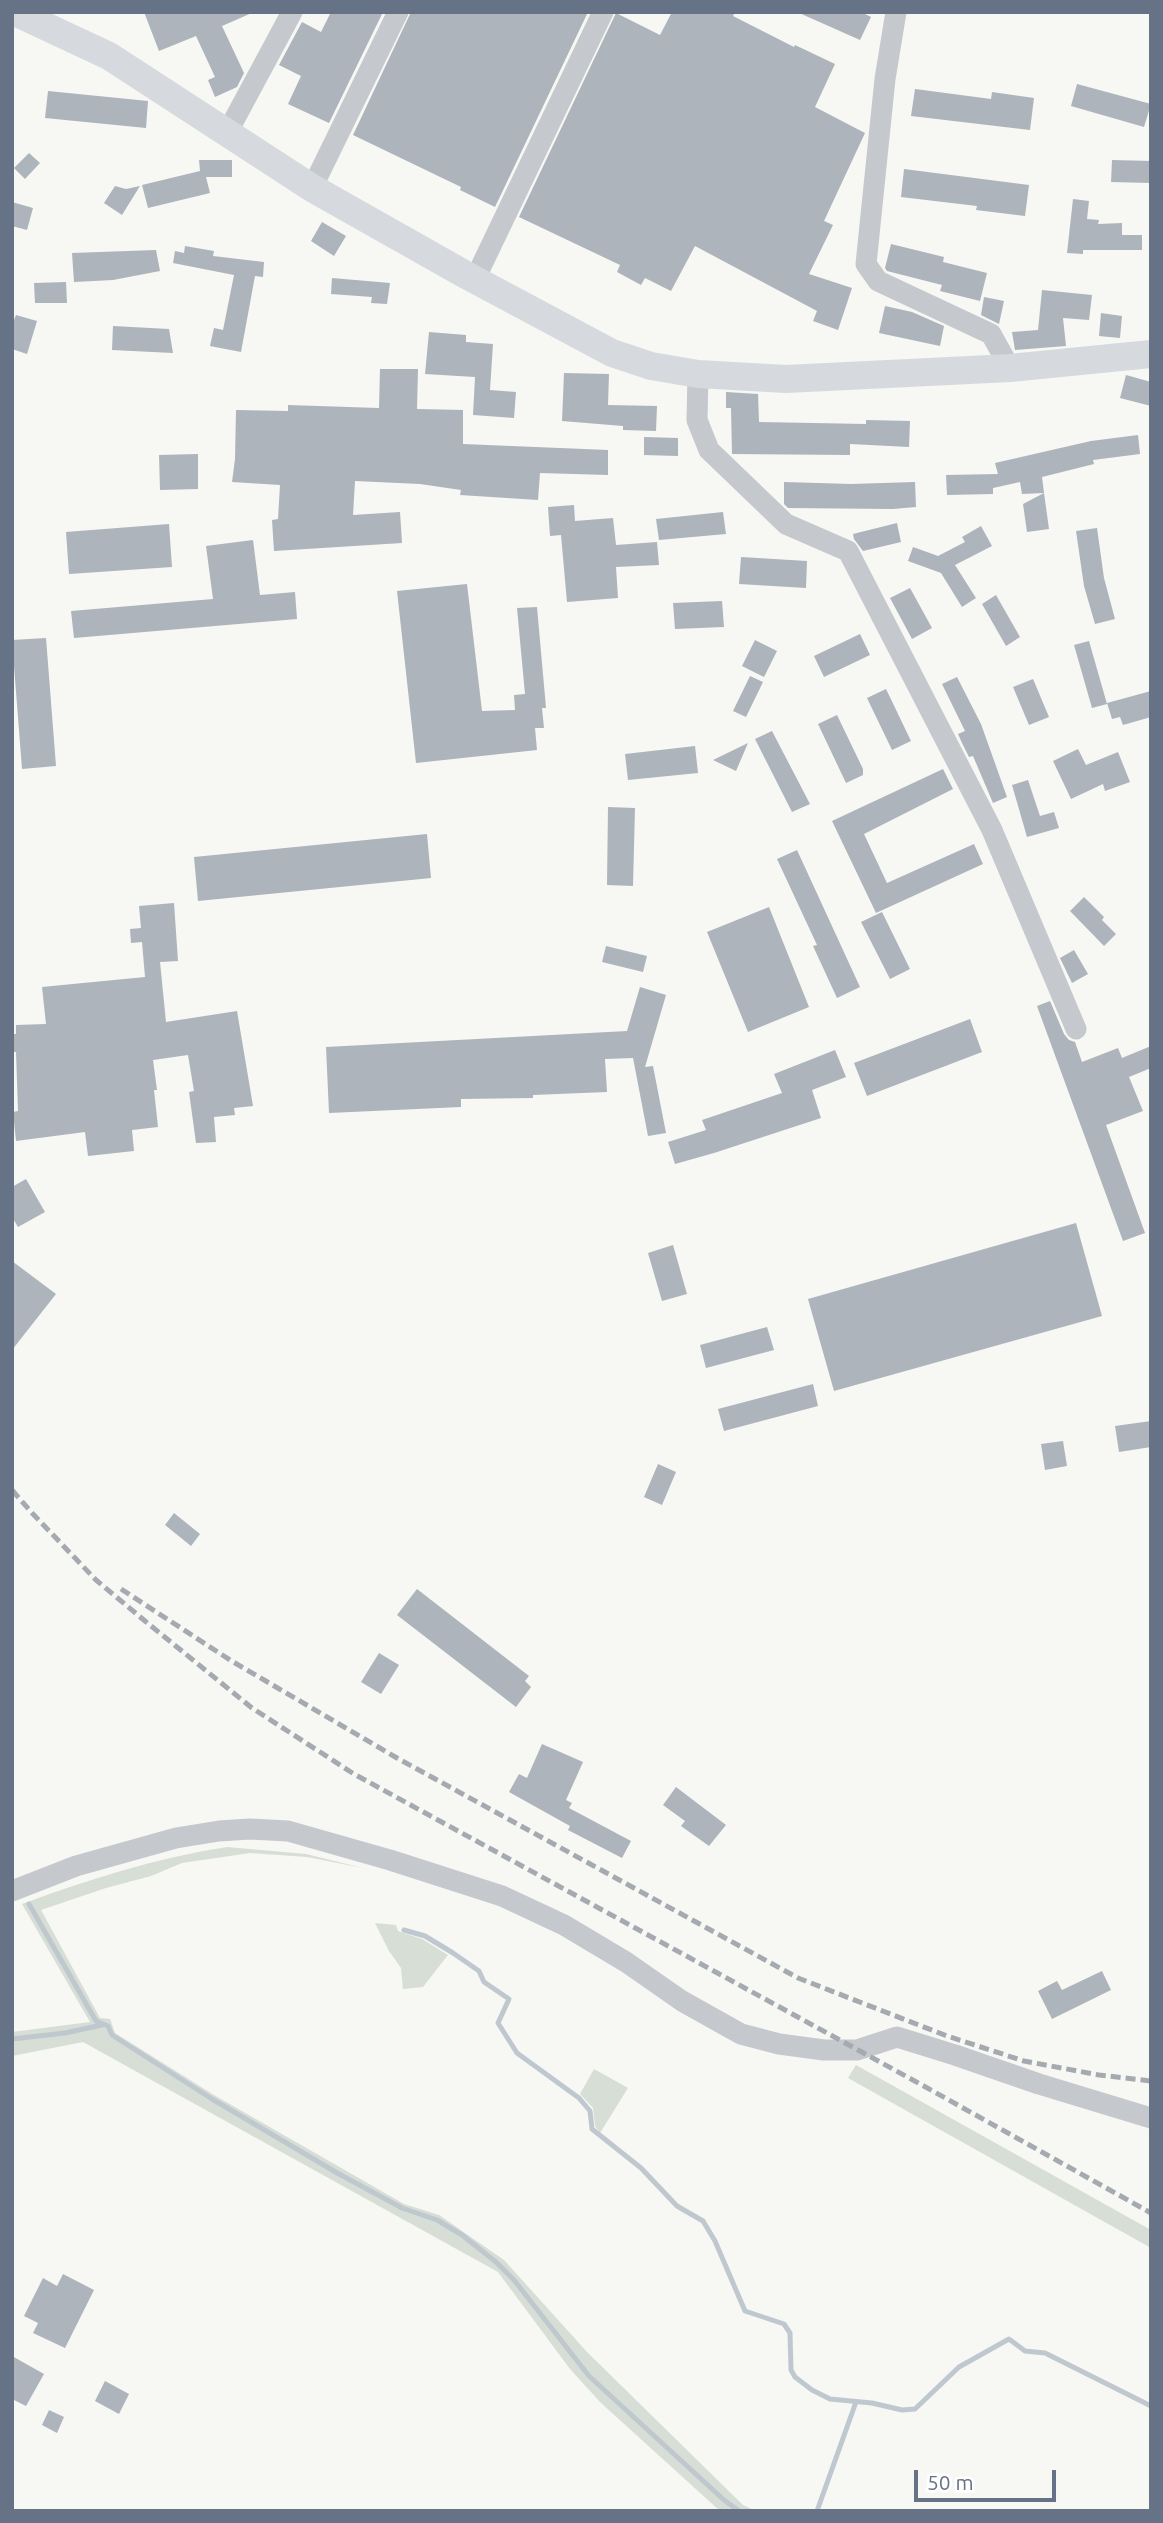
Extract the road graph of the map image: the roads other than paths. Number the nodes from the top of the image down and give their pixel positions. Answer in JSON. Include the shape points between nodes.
{"nodes":[{"id":1,"x":15,"y":12,"type":"edge"},
{"id":2,"x":292,"y":12,"type":"edge"},
{"id":3,"x":398,"y":12,"type":"edge"},
{"id":4,"x":603,"y":12,"type":"edge"},
{"id":5,"x":896,"y":12,"type":"edge"},
{"id":6,"x":227,"y":133,"type":"junction"},
{"id":7,"x":312,"y":188,"type":"junction"},
{"id":8,"x":475,"y":279,"type":"junction"},
{"id":9,"x":1151,"y":354,"type":"edge"},
{"id":10,"x":1010,"y":368,"type":"junction"},
{"id":11,"x":698,"y":374,"type":"junction"},
{"id":12,"x":1076,"y":1029,"type":"dead end"},
{"id":13,"x":12,"y":1891,"type":"edge"},
{"id":14,"x":1151,"y":2118,"type":"edge"}],
"edges":[{"from":1,"to":6,"type":"main road","via":[[108,56]]},
{"from":2,"to":6,"type":"street"},
{"from":3,"to":7,"type":"street"},
{"from":4,"to":8,"type":"street"},
{"from":5,"to":10,"type":"street","via":[[866,264],[878,281],[992,334]]},
{"from":6,"to":7,"type":"main road"},
{"from":7,"to":8,"type":"main road"},
{"from":8,"to":11,"type":"main road","via":[[612,353]]},
{"from":9,"to":10,"type":"main road"},
{"from":10,"to":11,"type":"main road","via":[[786,379]]},
{"from":11,"to":12,"type":"street","via":[[698,420],[709,450],[786,524],[848,551],[992,830]]},
{"from":13,"to":14,"type":"street","via":[[76,1866],[176,1838],[250,1829],[288,1831],[502,1896],[564,1925],[741,2034],[824,2050],[857,2050],[897,2037]]}]}
